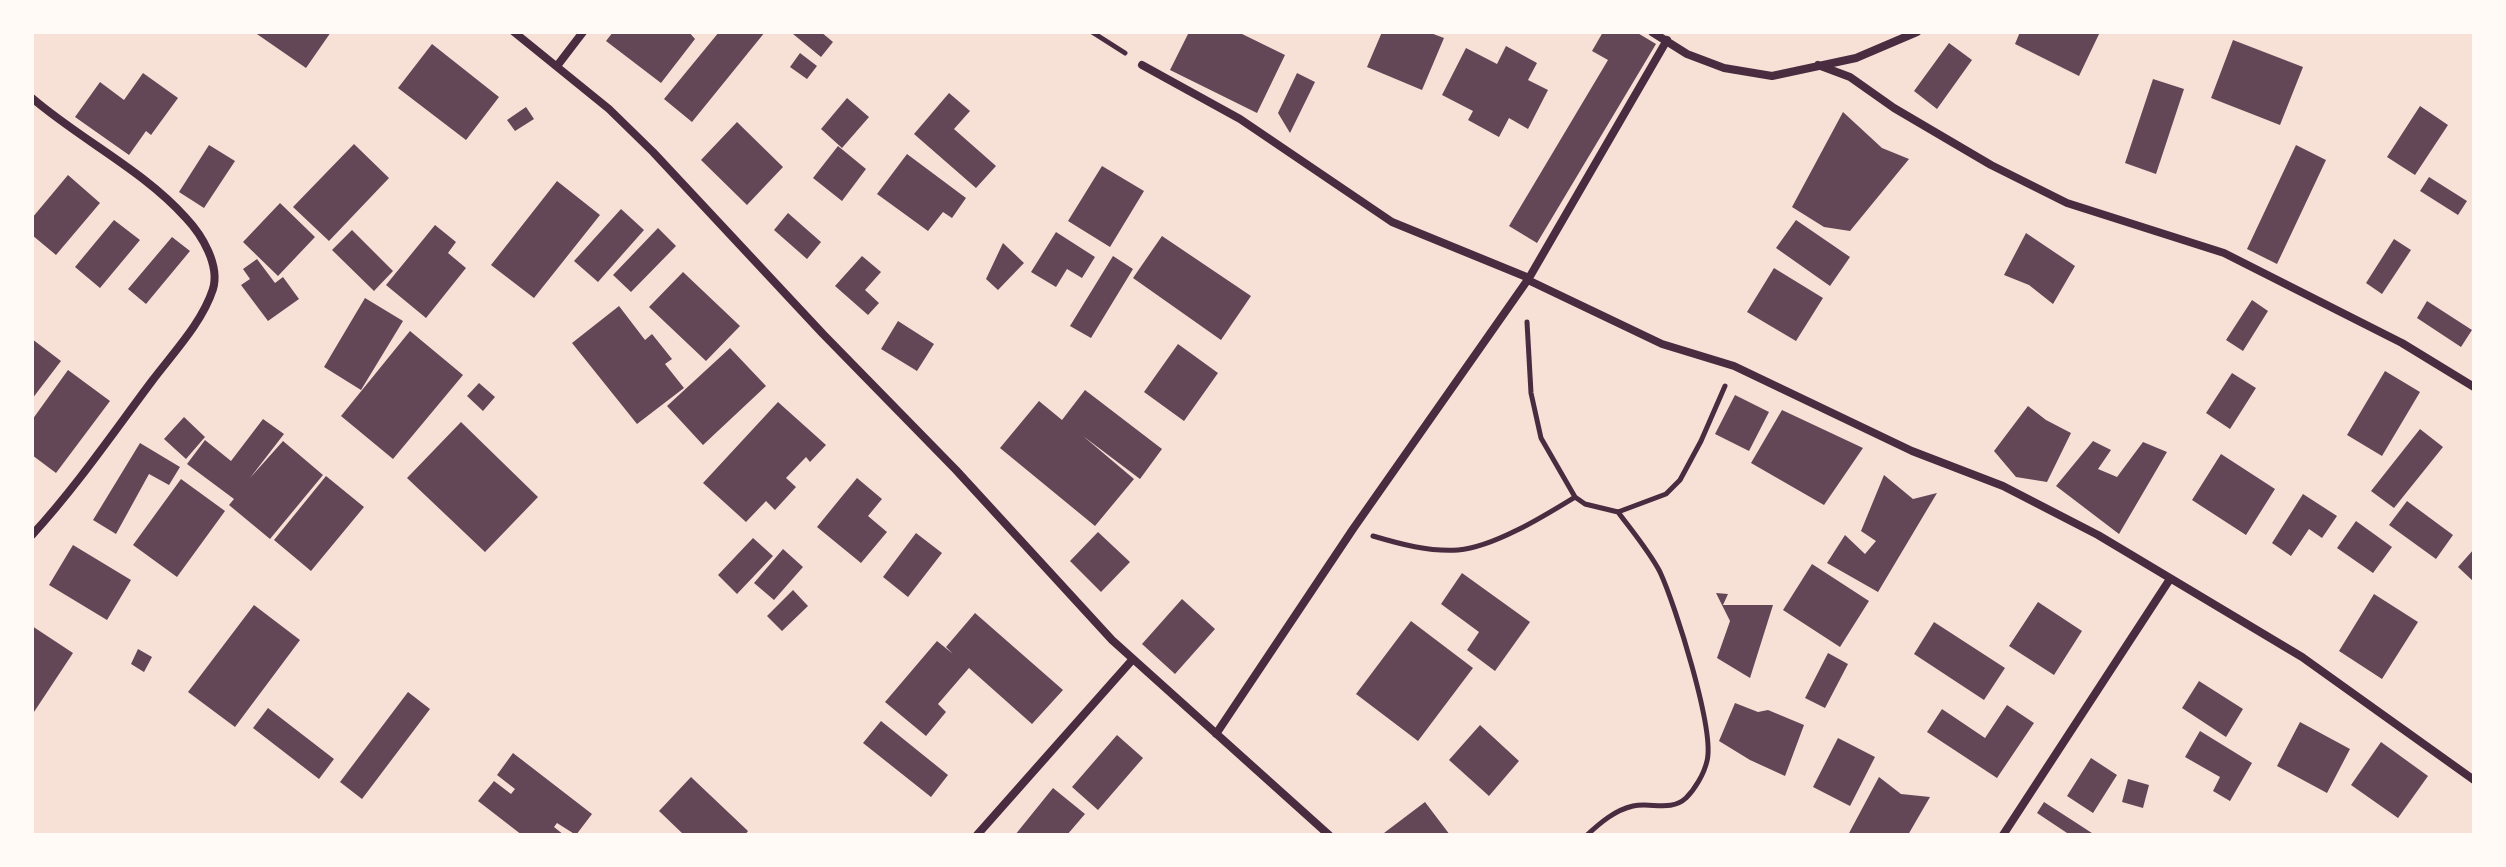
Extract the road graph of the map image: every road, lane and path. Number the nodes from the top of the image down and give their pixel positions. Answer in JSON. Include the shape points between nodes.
{"nodes":[{"id":1,"x":514,"y":32,"type":"edge"},
{"id":2,"x":583,"y":32,"type":"edge"},
{"id":3,"x":1092,"y":32,"type":"edge"},
{"id":4,"x":1652,"y":32,"type":"edge"},
{"id":5,"x":1917,"y":32,"type":"edge"},
{"id":6,"x":1667,"y":40,"type":"junction"},
{"id":7,"x":1142,"y":65,"type":"joint"},
{"id":8,"x":1818,"y":65,"type":"junction"},
{"id":9,"x":557,"y":66,"type":"junction"},
{"id":10,"x":32,"y":98,"type":"edge"},
{"id":11,"x":1529,"y":280,"type":"junction"},
{"id":12,"x":1734,"y":366,"type":"junction"},
{"id":13,"x":2474,"y":387,"type":"edge"},
{"id":14,"x":1575,"y":497,"type":"junction"},
{"id":15,"x":1618,"y":512,"type":"junction"},
{"id":16,"x":1353,"y":529,"type":"junction"},
{"id":17,"x":32,"y":535,"type":"edge"},
{"id":18,"x":2170,"y":579,"type":"junction"},
{"id":19,"x":1133,"y":659,"type":"junction"},
{"id":20,"x":1216,"y":734,"type":"junction"},
{"id":21,"x":2474,"y":780,"type":"edge"},
{"id":22,"x":977,"y":835,"type":"edge"},
{"id":23,"x":1329,"y":835,"type":"edge"},
{"id":24,"x":1587,"y":835,"type":"edge"},
{"id":25,"x":2003,"y":835,"type":"edge"}],
"edges":[{"from":1,"to":9,"type":"street"},
{"from":2,"to":9,"type":"street"},
{"from":3,"to":7,"type":"path"},
{"from":4,"to":6,"type":"street"},
{"from":5,"to":8,"type":"street","via":[[1856,58]]},
{"from":6,"to":8,"type":"street","via":[[1724,68],[1772,76]]},
{"from":6,"to":11,"type":"street"},
{"from":7,"to":11,"type":"street","via":[[1240,119],[1392,222]]},
{"from":8,"to":13,"type":"street","via":[[1850,77],[1978,158],[2067,203],[2224,253],[2402,343]]},
{"from":9,"to":19,"type":"street","via":[[653,152]]},
{"from":10,"to":17,"type":"street","via":[[188,219],[213,263],[213,288],[196,323]]},
{"from":11,"to":12,"type":"street","via":[[1662,344]]},
{"from":11,"to":14,"type":"path","via":[[1531,393],[1541,438]]},
{"from":11,"to":16,"type":"street"},
{"from":12,"to":15,"type":"path","via":[[1680,480],[1666,494]]},
{"from":12,"to":18,"type":"street","via":[[1912,451],[2003,486]]},
{"from":14,"to":15,"type":"path"},
{"from":14,"to":16,"type":"path","via":[[1534,523],[1460,550],[1428,550]]},
{"from":15,"to":24,"type":"path","via":[[1659,571],[1684,633],[1708,759],[1684,800],[1617,811]]},
{"from":16,"to":20,"type":"street"},
{"from":18,"to":21,"type":"street","via":[[2302,657]]},
{"from":18,"to":25,"type":"street"},
{"from":19,"to":20,"type":"street"},
{"from":19,"to":22,"type":"street"},
{"from":20,"to":23,"type":"street"}]}
